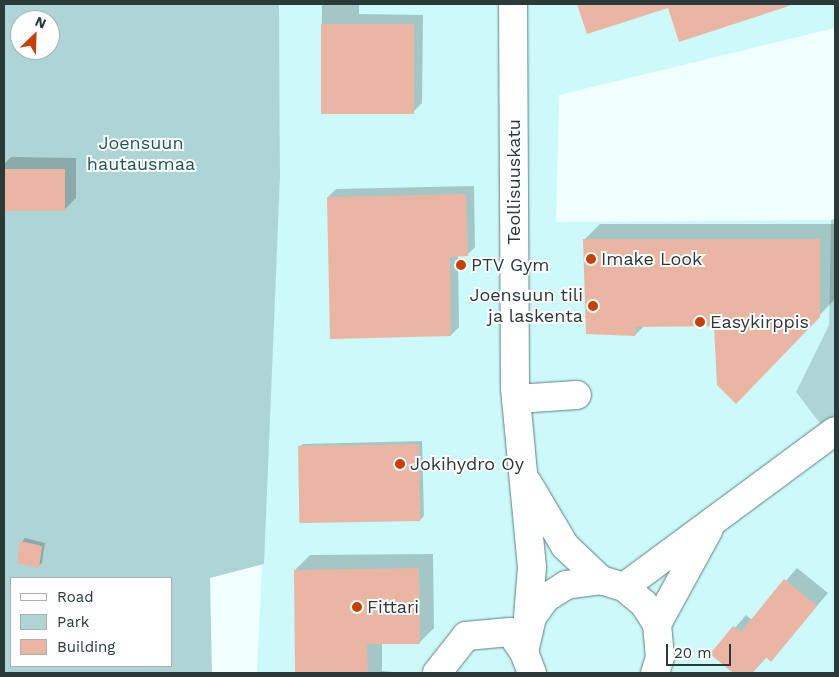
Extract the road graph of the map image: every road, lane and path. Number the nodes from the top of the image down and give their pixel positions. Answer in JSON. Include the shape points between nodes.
{"nodes":[{"id":1,"x":513,"y":4,"type":"edge"},
{"id":2,"x":577,"y":395,"type":"dead end"},
{"id":3,"x":516,"y":399,"type":"junction"},
{"id":4,"x":835,"y":430,"type":"edge"},
{"id":5,"x":525,"y":479,"type":"junction"},
{"id":6,"x":714,"y":521,"type":"junction"},
{"id":7,"x":612,"y":584,"type":"junction"},
{"id":8,"x":657,"y":624,"type":"junction"},
{"id":9,"x":528,"y":651,"type":"edge"},
{"id":10,"x":437,"y":673,"type":"edge"},
{"id":11,"x":655,"y":673,"type":"edge"}],
"edges":[{"from":1,"to":3,"type":"street","name":"Teollisuuskatu"},
{"from":2,"to":3,"type":"street"},
{"from":3,"to":5,"type":"street","name":"Teollisuuskatu"},
{"from":4,"to":6,"type":"street"},
{"from":5,"to":7,"type":"street","name":"Teollisuuskatu","via":[[565,546]]},
{"from":5,"to":9,"type":"street","name":"Teollisuuskatu","via":[[532,567]]},
{"from":6,"to":7,"type":"street"},
{"from":6,"to":8,"type":"street"},
{"from":7,"to":8,"type":"street","name":"Teollisuuskatu","via":[[644,604]]},
{"from":7,"to":9,"type":"street","via":[[566,585],[546,598]]},
{"from":8,"to":11,"type":"street","via":[[660,657]]},
{"from":9,"to":10,"type":"street","via":[[510,632],[466,636]]}]}
